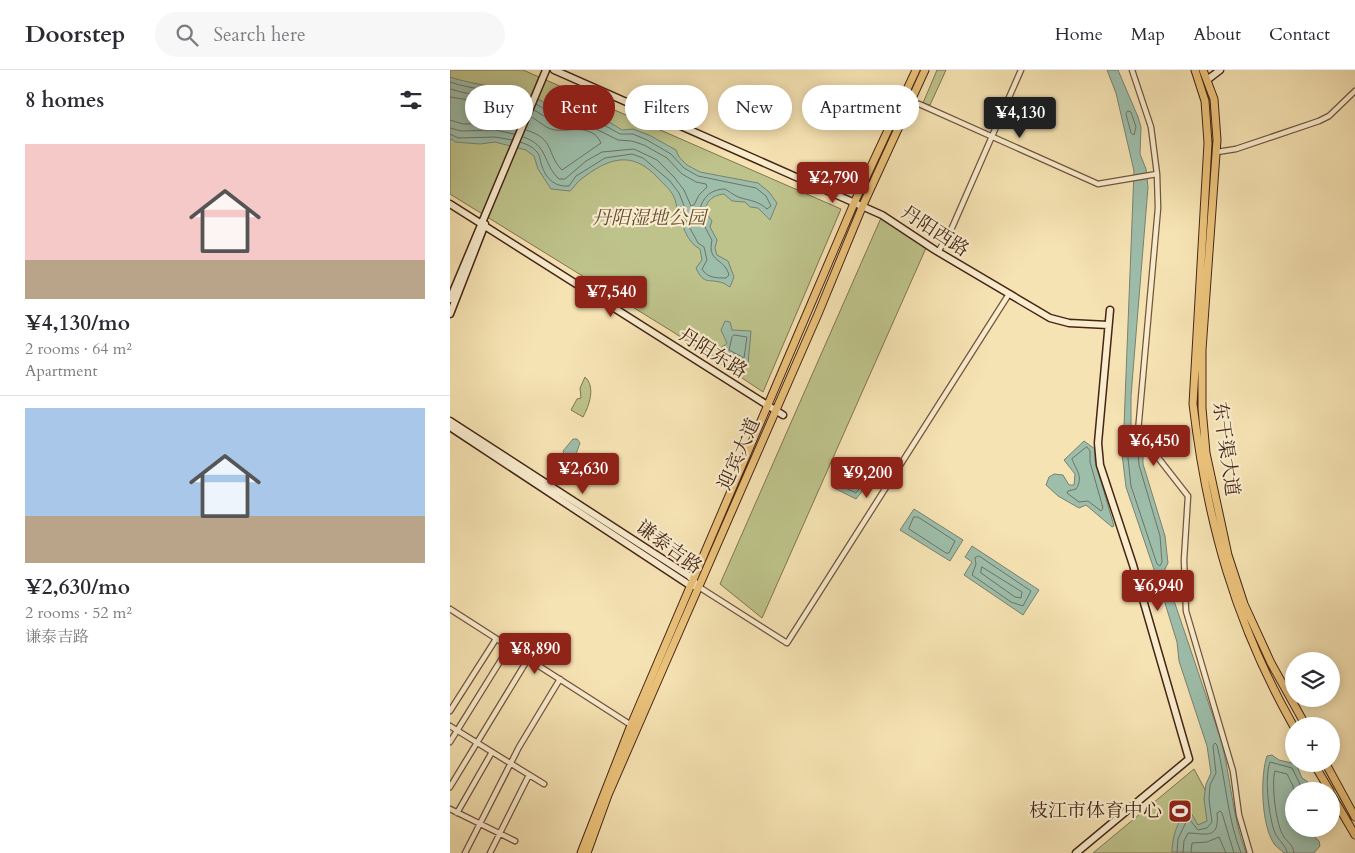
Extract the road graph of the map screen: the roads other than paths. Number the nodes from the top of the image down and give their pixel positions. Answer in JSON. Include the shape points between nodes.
{"nodes":[{"id":1,"x":546,"y":70,"type":"edge"},
{"id":2,"x":554,"y":70,"type":"edge"},
{"id":3,"x":916,"y":70,"type":"edge"},
{"id":4,"x":925,"y":70,"type":"edge"},
{"id":5,"x":1021,"y":70,"type":"edge"},
{"id":6,"x":1132,"y":70,"type":"edge"},
{"id":7,"x":1195,"y":70,"type":"edge"},
{"id":8,"x":1203,"y":70,"type":"edge"},
{"id":9,"x":1220,"y":70,"type":"edge"},
{"id":10,"x":1207,"y":80,"type":"junction"},
{"id":11,"x":1355,"y":92,"type":"edge"},
{"id":12,"x":919,"y":104,"type":"edge"},
{"id":13,"x":991,"y":137,"type":"junction"},
{"id":14,"x":1217,"y":152,"type":"junction"},
{"id":15,"x":1157,"y":174,"type":"junction"},
{"id":16,"x":855,"y":201,"type":"junction"},
{"id":17,"x":450,"y":204,"type":"edge"},
{"id":18,"x":863,"y":205,"type":"junction"},
{"id":19,"x":483,"y":223,"type":"junction"},
{"id":20,"x":938,"y":252,"type":"junction"},
{"id":21,"x":1008,"y":294,"type":"junction"},
{"id":22,"x":450,"y":299,"type":"edge"},
{"id":23,"x":1110,"y":310,"type":"dead end"},
{"id":24,"x":450,"y":314,"type":"edge"},
{"id":25,"x":1108,"y":325,"type":"junction"},
{"id":26,"x":769,"y":405,"type":"junction"},
{"id":27,"x":776,"y":409,"type":"junction"},
{"id":28,"x":783,"y":414,"type":"dead end"},
{"id":29,"x":450,"y":421,"type":"edge"},
{"id":30,"x":450,"y":428,"type":"edge"},
{"id":31,"x":694,"y":584,"type":"junction"},
{"id":32,"x":450,"y":609,"type":"edge"},
{"id":33,"x":496,"y":638,"type":"junction"},
{"id":34,"x":509,"y":647,"type":"junction"},
{"id":35,"x":528,"y":659,"type":"junction"},
{"id":36,"x":560,"y":680,"type":"junction"},
{"id":37,"x":450,"y":711,"type":"edge"},
{"id":38,"x":1289,"y":717,"type":"edge"},
{"id":39,"x":1301,"y":717,"type":"edge"},
{"id":40,"x":631,"y":725,"type":"junction"},
{"id":41,"x":450,"y":726,"type":"edge"},
{"id":42,"x":457,"y":730,"type":"junction"},
{"id":43,"x":450,"y":742,"type":"edge"},
{"id":44,"x":477,"y":743,"type":"junction"},
{"id":45,"x":492,"y":752,"type":"junction"},
{"id":46,"x":510,"y":763,"type":"junction"},
{"id":47,"x":1330,"y":772,"type":"edge"},
{"id":48,"x":529,"y":775,"type":"junction"},
{"id":49,"x":544,"y":784,"type":"dead end"},
{"id":50,"x":450,"y":787,"type":"edge"},
{"id":51,"x":1340,"y":808,"type":"edge"},
{"id":52,"x":450,"y":809,"type":"edge"},
{"id":53,"x":457,"y":813,"type":"junction"},
{"id":54,"x":1355,"y":817,"type":"edge"},
{"id":55,"x":478,"y":823,"type":"junction"},
{"id":56,"x":500,"y":834,"type":"junction"},
{"id":57,"x":1355,"y":835,"type":"edge"},
{"id":58,"x":515,"y":842,"type":"dead end"},
{"id":59,"x":465,"y":853,"type":"edge"},
{"id":60,"x":490,"y":853,"type":"edge"},
{"id":61,"x":581,"y":853,"type":"edge"},
{"id":62,"x":587,"y":853,"type":"edge"},
{"id":63,"x":1076,"y":853,"type":"edge"},
{"id":64,"x":1250,"y":853,"type":"edge"}],
"edges":[{"from":1,"to":19,"type":"street"},
{"from":2,"to":16,"type":"street","name":"丹阳西路"},
{"from":3,"to":16,"type":"main road","name":"迎宾大道"},
{"from":4,"to":18,"type":"main road","name":"迎宾大道"},
{"from":5,"to":13,"type":"street"},
{"from":6,"to":15,"type":"street","via":[[1151,127]]},
{"from":7,"to":38,"type":"main road","name":"东干渠大道","via":[[1205,101],[1208,143],[1193,404],[1198,447],[1210,516],[1226,576],[1250,637]]},
{"from":8,"to":10,"type":"main road","name":"东干渠大道"},
{"from":9,"to":10,"type":"street"},
{"from":10,"to":14,"type":"main road","name":"东干渠大道","via":[[1214,99]]},
{"from":11,"to":14,"type":"street","via":[[1319,121],[1236,150]]},
{"from":12,"to":13,"type":"street"},
{"from":13,"to":15,"type":"street","via":[[1098,184]]},
{"from":13,"to":20,"type":"street","via":[[951,230]]},
{"from":14,"to":39,"type":"main road","name":"东干渠大道","via":[[1202,350],[1206,454],[1228,554],[1244,604]]},
{"from":15,"to":64,"type":"street","via":[[1158,208],[1138,432],[1188,496],[1184,560],[1186,611],[1233,771],[1239,815]]},
{"from":16,"to":18,"type":"street","name":"丹阳西路"},
{"from":16,"to":26,"type":"main road","name":"迎宾大道"},
{"from":17,"to":19,"type":"street","name":"丹阳东路"},
{"from":18,"to":20,"type":"street","name":"丹阳西路"},
{"from":18,"to":27,"type":"main road","name":"迎宾大道"},
{"from":19,"to":22,"type":"street"},
{"from":19,"to":24,"type":"street"},
{"from":19,"to":26,"type":"street","name":"丹阳东路"},
{"from":20,"to":21,"type":"street","name":"丹阳西路"},
{"from":21,"to":25,"type":"street","name":"丹阳西路","via":[[1050,318],[1069,323]]},
{"from":21,"to":31,"type":"street","via":[[787,643]]},
{"from":23,"to":25,"type":"street"},
{"from":25,"to":63,"type":"street","via":[[1098,443],[1100,466],[1133,565],[1189,759]]},
{"from":26,"to":27,"type":"street","name":"丹阳东路"},
{"from":26,"to":31,"type":"main road","name":"迎宾大道"},
{"from":27,"to":28,"type":"street","name":"丹阳东路"},
{"from":27,"to":31,"type":"main road","name":"迎宾大道"},
{"from":29,"to":31,"type":"street","name":"谦泰吉路"},
{"from":30,"to":31,"type":"street","name":"谦泰吉路"},
{"from":31,"to":40,"type":"main road","name":"迎宾大道"},
{"from":31,"to":62,"type":"main road","name":"迎宾大道"},
{"from":32,"to":33,"type":"street"},
{"from":33,"to":34,"type":"street"},
{"from":33,"to":37,"type":"street"},
{"from":34,"to":35,"type":"street"},
{"from":34,"to":42,"type":"street"},
{"from":35,"to":36,"type":"street"},
{"from":35,"to":44,"type":"street"},
{"from":36,"to":40,"type":"street"},
{"from":36,"to":46,"type":"street"},
{"from":40,"to":61,"type":"main road","name":"迎宾大道"},
{"from":41,"to":42,"type":"street"},
{"from":42,"to":43,"type":"street"},
{"from":42,"to":44,"type":"street"},
{"from":44,"to":45,"type":"street"},
{"from":44,"to":50,"type":"street"},
{"from":45,"to":46,"type":"street"},
{"from":45,"to":53,"type":"street"},
{"from":46,"to":48,"type":"street"},
{"from":46,"to":55,"type":"street"},
{"from":47,"to":54,"type":"main road"},
{"from":48,"to":49,"type":"street"},
{"from":48,"to":56,"type":"street"},
{"from":51,"to":57,"type":"main road"},
{"from":52,"to":53,"type":"street"},
{"from":53,"to":55,"type":"street"},
{"from":55,"to":56,"type":"street"},
{"from":55,"to":59,"type":"street"},
{"from":56,"to":58,"type":"street"},
{"from":56,"to":60,"type":"street"}]}
